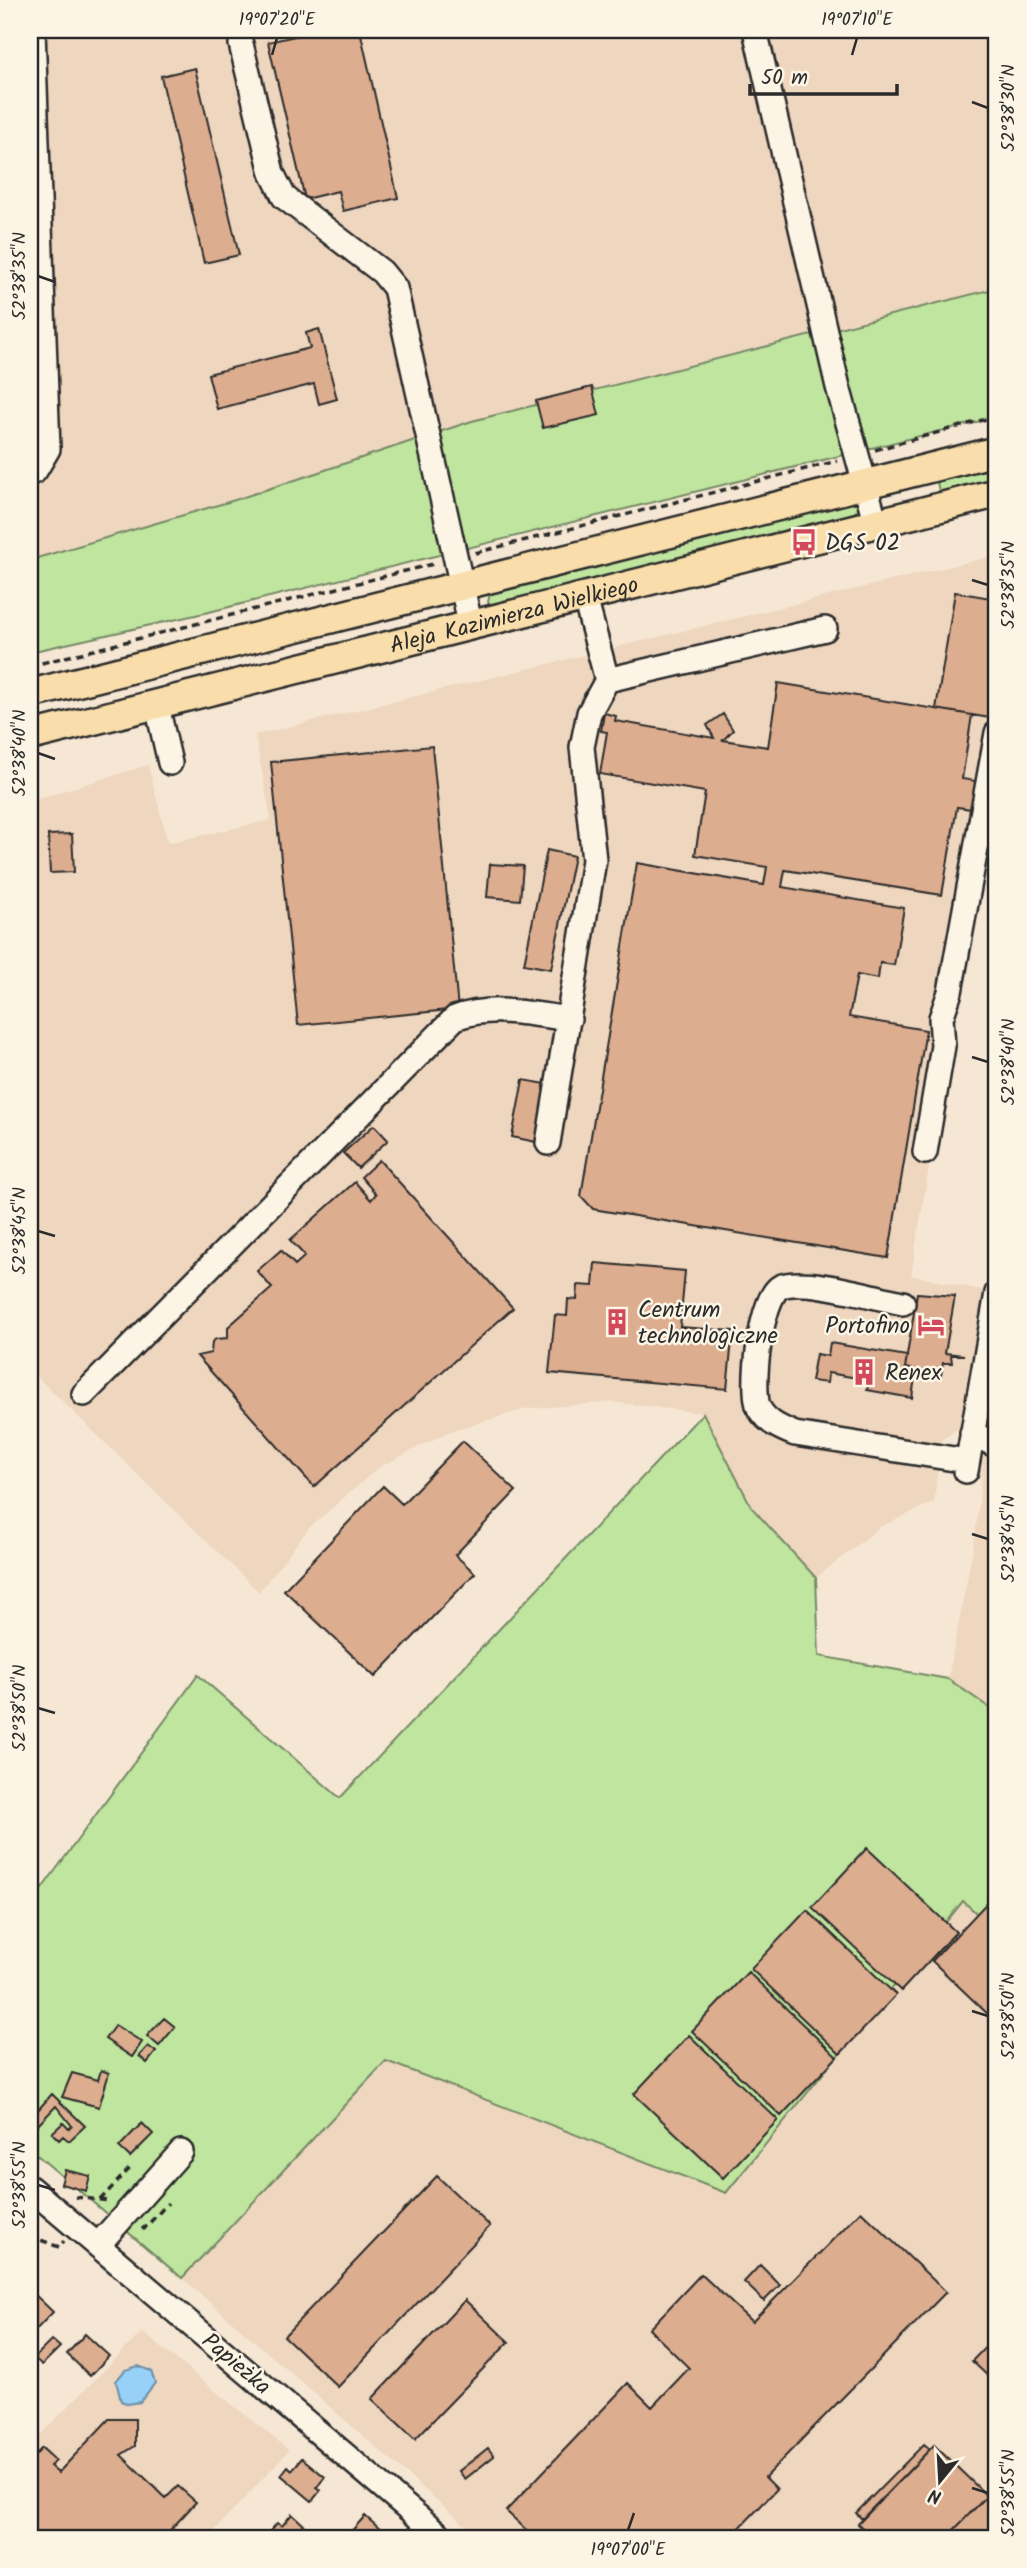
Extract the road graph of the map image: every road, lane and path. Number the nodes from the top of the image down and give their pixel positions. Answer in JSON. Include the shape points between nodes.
{"nodes":[{"id":1,"x":33,"y":30,"type":"edge"},
{"id":2,"x":755,"y":30,"type":"edge"},
{"id":3,"x":241,"y":44,"type":"dead end"},
{"id":4,"x":997,"y":416,"type":"edge"},
{"id":5,"x":997,"y":451,"type":"edge"},
{"id":6,"x":857,"y":456,"type":"junction"},
{"id":7,"x":30,"y":473,"type":"edge"},
{"id":8,"x":865,"y":485,"type":"junction"},
{"id":9,"x":997,"y":493,"type":"edge"},
{"id":10,"x":876,"y":524,"type":"junction"},
{"id":11,"x":455,"y":558,"type":"junction"},
{"id":12,"x":461,"y":587,"type":"junction"},
{"id":13,"x":586,"y":598,"type":"junction"},
{"id":14,"x":471,"y":627,"type":"junction"},
{"id":15,"x":825,"y":629,"type":"dead end"},
{"id":16,"x":30,"y":666,"type":"edge"},
{"id":17,"x":607,"y":680,"type":"junction"},
{"id":18,"x":30,"y":694,"type":"edge"},
{"id":19,"x":157,"y":706,"type":"junction"},
{"id":20,"x":997,"y":733,"type":"edge"},
{"id":21,"x":30,"y":736,"type":"edge"},
{"id":22,"x":170,"y":762,"type":"dead end"},
{"id":23,"x":569,"y":1019,"type":"junction"},
{"id":24,"x":548,"y":1143,"type":"dead end"},
{"id":25,"x":925,"y":1152,"type":"dead end"},
{"id":26,"x":997,"y":1293,"type":"edge"},
{"id":27,"x":903,"y":1303,"type":"dead end"},
{"id":28,"x":994,"y":1333,"type":"edge"},
{"id":29,"x":84,"y":1394,"type":"dead end"},
{"id":30,"x":972,"y":1433,"type":"junction"},
{"id":31,"x":997,"y":1446,"type":"edge"},
{"id":32,"x":181,"y":2152,"type":"dead end"},
{"id":33,"x":132,"y":2166,"type":"dead end"},
{"id":34,"x":30,"y":2188,"type":"edge"},
{"id":35,"x":100,"y":2200,"type":"dead end"},
{"id":36,"x":30,"y":2236,"type":"edge"},
{"id":37,"x":68,"y":2237,"type":"dead end"},
{"id":38,"x":98,"y":2245,"type":"junction"},
{"id":39,"x":443,"y":2538,"type":"edge"}],
"edges":[{"from":1,"to":7,"type":"street","via":[[48,449],[36,471]]},
{"from":2,"to":6,"type":"street"},
{"from":3,"to":11,"type":"street","via":[[272,173],[284,197],[382,272],[395,288]]},
{"from":4,"to":6,"type":"path"},
{"from":5,"to":8,"type":"main road","name":"Aleja Kazimierza Wielkiego"},
{"from":6,"to":8,"type":"street"},
{"from":6,"to":11,"type":"path"},
{"from":8,"to":10,"type":"street"},
{"from":8,"to":12,"type":"main road","name":"Aleja Kazimierza Wielkiego"},
{"from":9,"to":10,"type":"main road","name":"Aleja Kazimierza Wielkiego"},
{"from":10,"to":13,"type":"main road","name":"Aleja Kazimierza Wielkiego"},
{"from":11,"to":12,"type":"street"},
{"from":11,"to":16,"type":"path"},
{"from":12,"to":14,"type":"street"},
{"from":12,"to":18,"type":"main road","name":"Aleja Kazimierza Wielkiego"},
{"from":13,"to":14,"type":"main road","name":"Aleja Kazimierza Wielkiego"},
{"from":13,"to":17,"type":"street"},
{"from":14,"to":19,"type":"main road","name":"Aleja Kazimierza Wielkiego"},
{"from":15,"to":17,"type":"street"},
{"from":17,"to":23,"type":"street","via":[[589,713],[582,747],[594,860]]},
{"from":19,"to":21,"type":"main road","name":"Aleja Kazimierza Wielkiego"},
{"from":19,"to":22,"type":"street"},
{"from":20,"to":25,"type":"street","via":[[950,992],[941,1018],[943,1045]]},
{"from":23,"to":24,"type":"street"},
{"from":23,"to":29,"type":"street","via":[[499,1010],[477,1010],[455,1018]]},
{"from":26,"to":28,"type":"street"},
{"from":27,"to":30,"type":"street","via":[[802,1284],[781,1287],[771,1295],[765,1311],[754,1393],[760,1410],[780,1429],[795,1434],[966,1466]]},
{"from":28,"to":30,"type":"street"},
{"from":30,"to":31,"type":"street"},
{"from":32,"to":38,"type":"street"},
{"from":33,"to":35,"type":"path"},
{"from":34,"to":38,"type":"street","name":"Papieżka"},
{"from":36,"to":37,"type":"path","via":[[59,2247]]},
{"from":38,"to":39,"type":"street","name":"Papieżka"}]}
